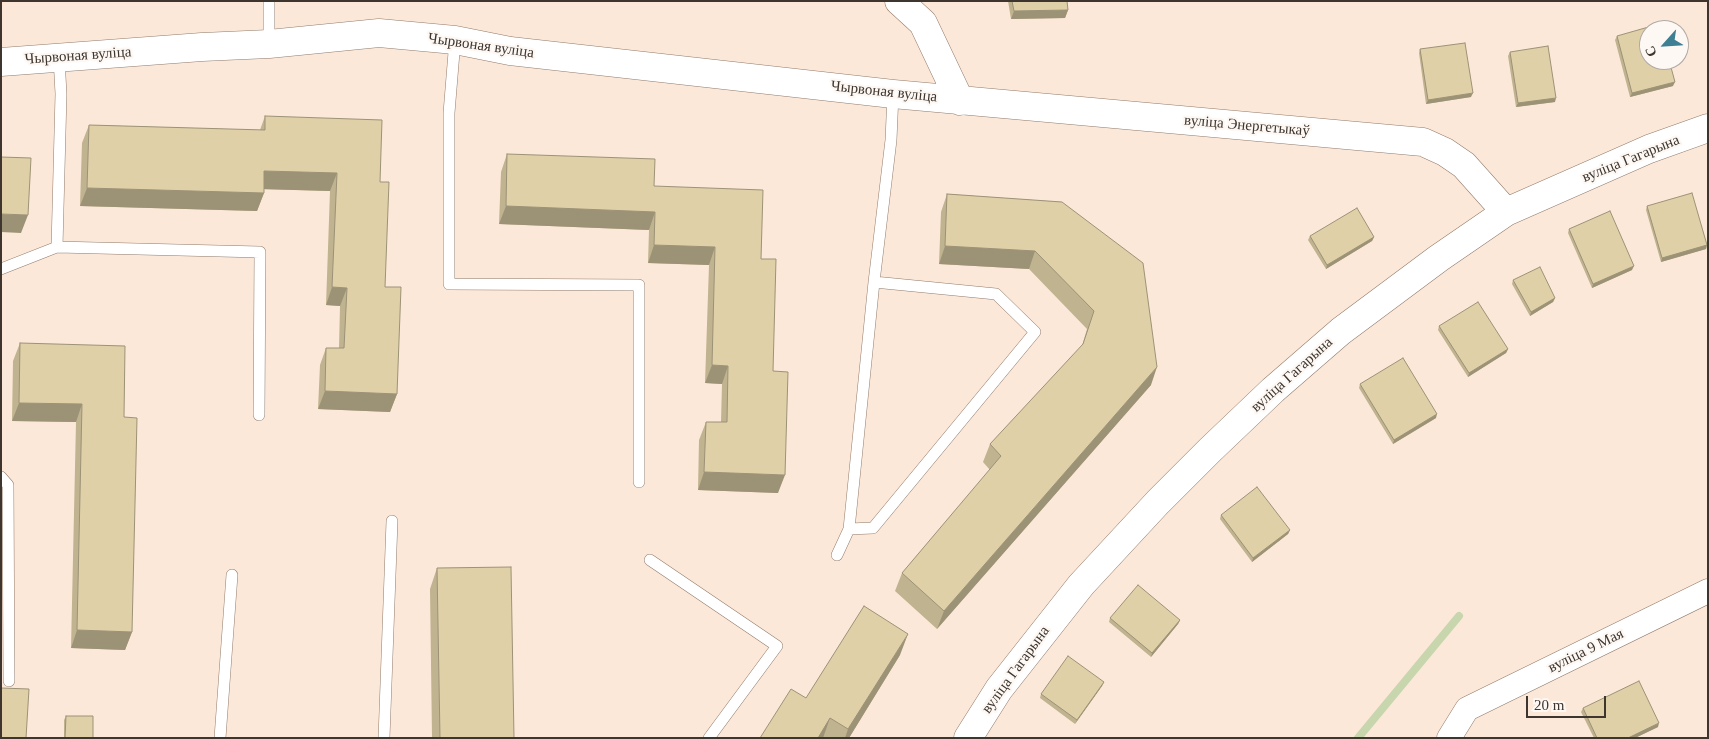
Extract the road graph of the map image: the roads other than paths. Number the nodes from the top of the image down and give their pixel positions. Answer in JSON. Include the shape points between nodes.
{"nodes":[{"id":1,"x":269,"y":1,"type":"edge"},
{"id":2,"x":899,"y":1,"type":"edge"},
{"id":3,"x":455,"y":40,"type":"junction"},
{"id":4,"x":269,"y":44,"type":"junction"},
{"id":5,"x":59,"y":58,"type":"junction"},
{"id":6,"x":1,"y":62,"type":"edge"},
{"id":7,"x":893,"y":94,"type":"junction"},
{"id":8,"x":960,"y":101,"type":"junction"},
{"id":9,"x":1708,"y":128,"type":"edge"},
{"id":10,"x":1506,"y":212,"type":"junction"},
{"id":11,"x":58,"y":247,"type":"junction"},
{"id":12,"x":1,"y":269,"type":"edge"},
{"id":13,"x":874,"y":282,"type":"junction"},
{"id":14,"x":259,"y":415,"type":"dead end"},
{"id":15,"x":1,"y":477,"type":"edge"},
{"id":16,"x":639,"y":482,"type":"dead end"},
{"id":17,"x":392,"y":521,"type":"dead end"},
{"id":18,"x":849,"y":529,"type":"junction"},
{"id":19,"x":836,"y":555,"type":"dead end"},
{"id":20,"x":650,"y":560,"type":"dead end"},
{"id":21,"x":232,"y":574,"type":"dead end"},
{"id":22,"x":1708,"y":591,"type":"edge"},
{"id":23,"x":9,"y":681,"type":"dead end"},
{"id":24,"x":220,"y":738,"type":"edge"},
{"id":25,"x":384,"y":738,"type":"edge"},
{"id":26,"x":709,"y":738,"type":"edge"},
{"id":27,"x":968,"y":738,"type":"edge"},
{"id":28,"x":1449,"y":738,"type":"edge"}],
"edges":[{"from":1,"to":4,"type":"lane"},
{"from":2,"to":8,"type":"street","via":[[923,23]]},
{"from":3,"to":4,"type":"street","name":"Чырвоная вуліца","via":[[379,33]]},
{"from":3,"to":7,"type":"street","name":"Чырвоная вуліца","via":[[510,50]]},
{"from":3,"to":16,"type":"lane","via":[[449,113],[449,284],[639,285]]},
{"from":4,"to":5,"type":"street","name":"Чырвоная вуліца"},
{"from":5,"to":6,"type":"street","name":"Чырвоная вуліца"},
{"from":5,"to":11,"type":"lane"},
{"from":7,"to":8,"type":"street","name":"Чырвоная вуліца"},
{"from":7,"to":13,"type":"lane","via":[[891,140]]},
{"from":8,"to":10,"type":"street","name":"вуліца Энергетыкаў","via":[[1423,142],[1464,165]]},
{"from":9,"to":10,"type":"street","name":"вуліца Гагарына","via":[[1648,149]]},
{"from":10,"to":27,"type":"street","name":"вуліца Гагарына","via":[[1340,331],[1272,390],[1158,502],[1081,585],[999,689]]},
{"from":11,"to":12,"type":"lane"},
{"from":11,"to":14,"type":"lane","via":[[260,252]]},
{"from":13,"to":18,"type":"lane"},
{"from":13,"to":18,"type":"lane","via":[[996,294],[1035,332],[873,528]]},
{"from":15,"to":23,"type":"lane","via":[[8,485]]},
{"from":17,"to":25,"type":"lane"},
{"from":18,"to":19,"type":"lane"},
{"from":20,"to":26,"type":"lane","via":[[777,646]]},
{"from":21,"to":24,"type":"lane"},
{"from":22,"to":28,"type":"street","name":"вуліца 9 Мая","via":[[1467,709]]}]}
